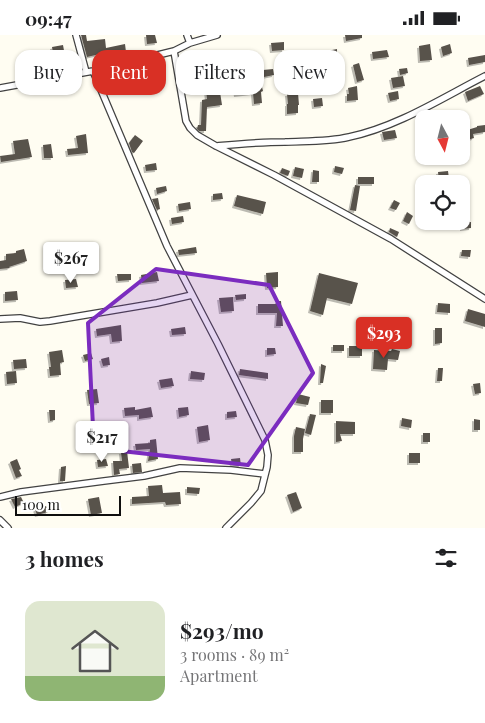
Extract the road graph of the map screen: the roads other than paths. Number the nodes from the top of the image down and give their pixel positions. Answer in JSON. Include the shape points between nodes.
{"nodes":[{"id":1,"x":76,"y":35,"type":"edge"},
{"id":2,"x":187,"y":35,"type":"edge"},
{"id":3,"x":217,"y":35,"type":"edge"},
{"id":4,"x":190,"y":43,"type":"junction"},
{"id":5,"x":174,"y":51,"type":"junction"},
{"id":6,"x":90,"y":71,"type":"junction"},
{"id":7,"x":485,"y":76,"type":"edge"},
{"id":8,"x":0,"y":88,"type":"edge"},
{"id":9,"x":216,"y":146,"type":"junction"},
{"id":10,"x":192,"y":295,"type":"junction"},
{"id":11,"x":485,"y":299,"type":"edge"},
{"id":12,"x":0,"y":319,"type":"edge"},
{"id":13,"x":265,"y":473,"type":"junction"},
{"id":14,"x":0,"y":497,"type":"edge"},
{"id":15,"x":0,"y":520,"type":"edge"},
{"id":16,"x":8,"y":528,"type":"edge"},
{"id":17,"x":226,"y":528,"type":"edge"}],
"edges":[{"from":1,"to":6,"type":"street"},
{"from":2,"to":4,"type":"street"},
{"from":3,"to":4,"type":"street"},
{"from":4,"to":5,"type":"street"},
{"from":5,"to":6,"type":"street"},
{"from":5,"to":9,"type":"street","via":[[186,121],[197,135]]},
{"from":6,"to":8,"type":"street"},
{"from":6,"to":10,"type":"street"},
{"from":7,"to":9,"type":"street","via":[[403,118],[350,137]]},
{"from":9,"to":11,"type":"street","via":[[391,239]]},
{"from":10,"to":12,"type":"street","via":[[50,321]]},
{"from":10,"to":13,"type":"street","via":[[265,441],[268,455]]},
{"from":13,"to":14,"type":"street","via":[[180,468]]},
{"from":13,"to":17,"type":"street","via":[[261,491]]},
{"from":15,"to":16,"type":"street"}]}
